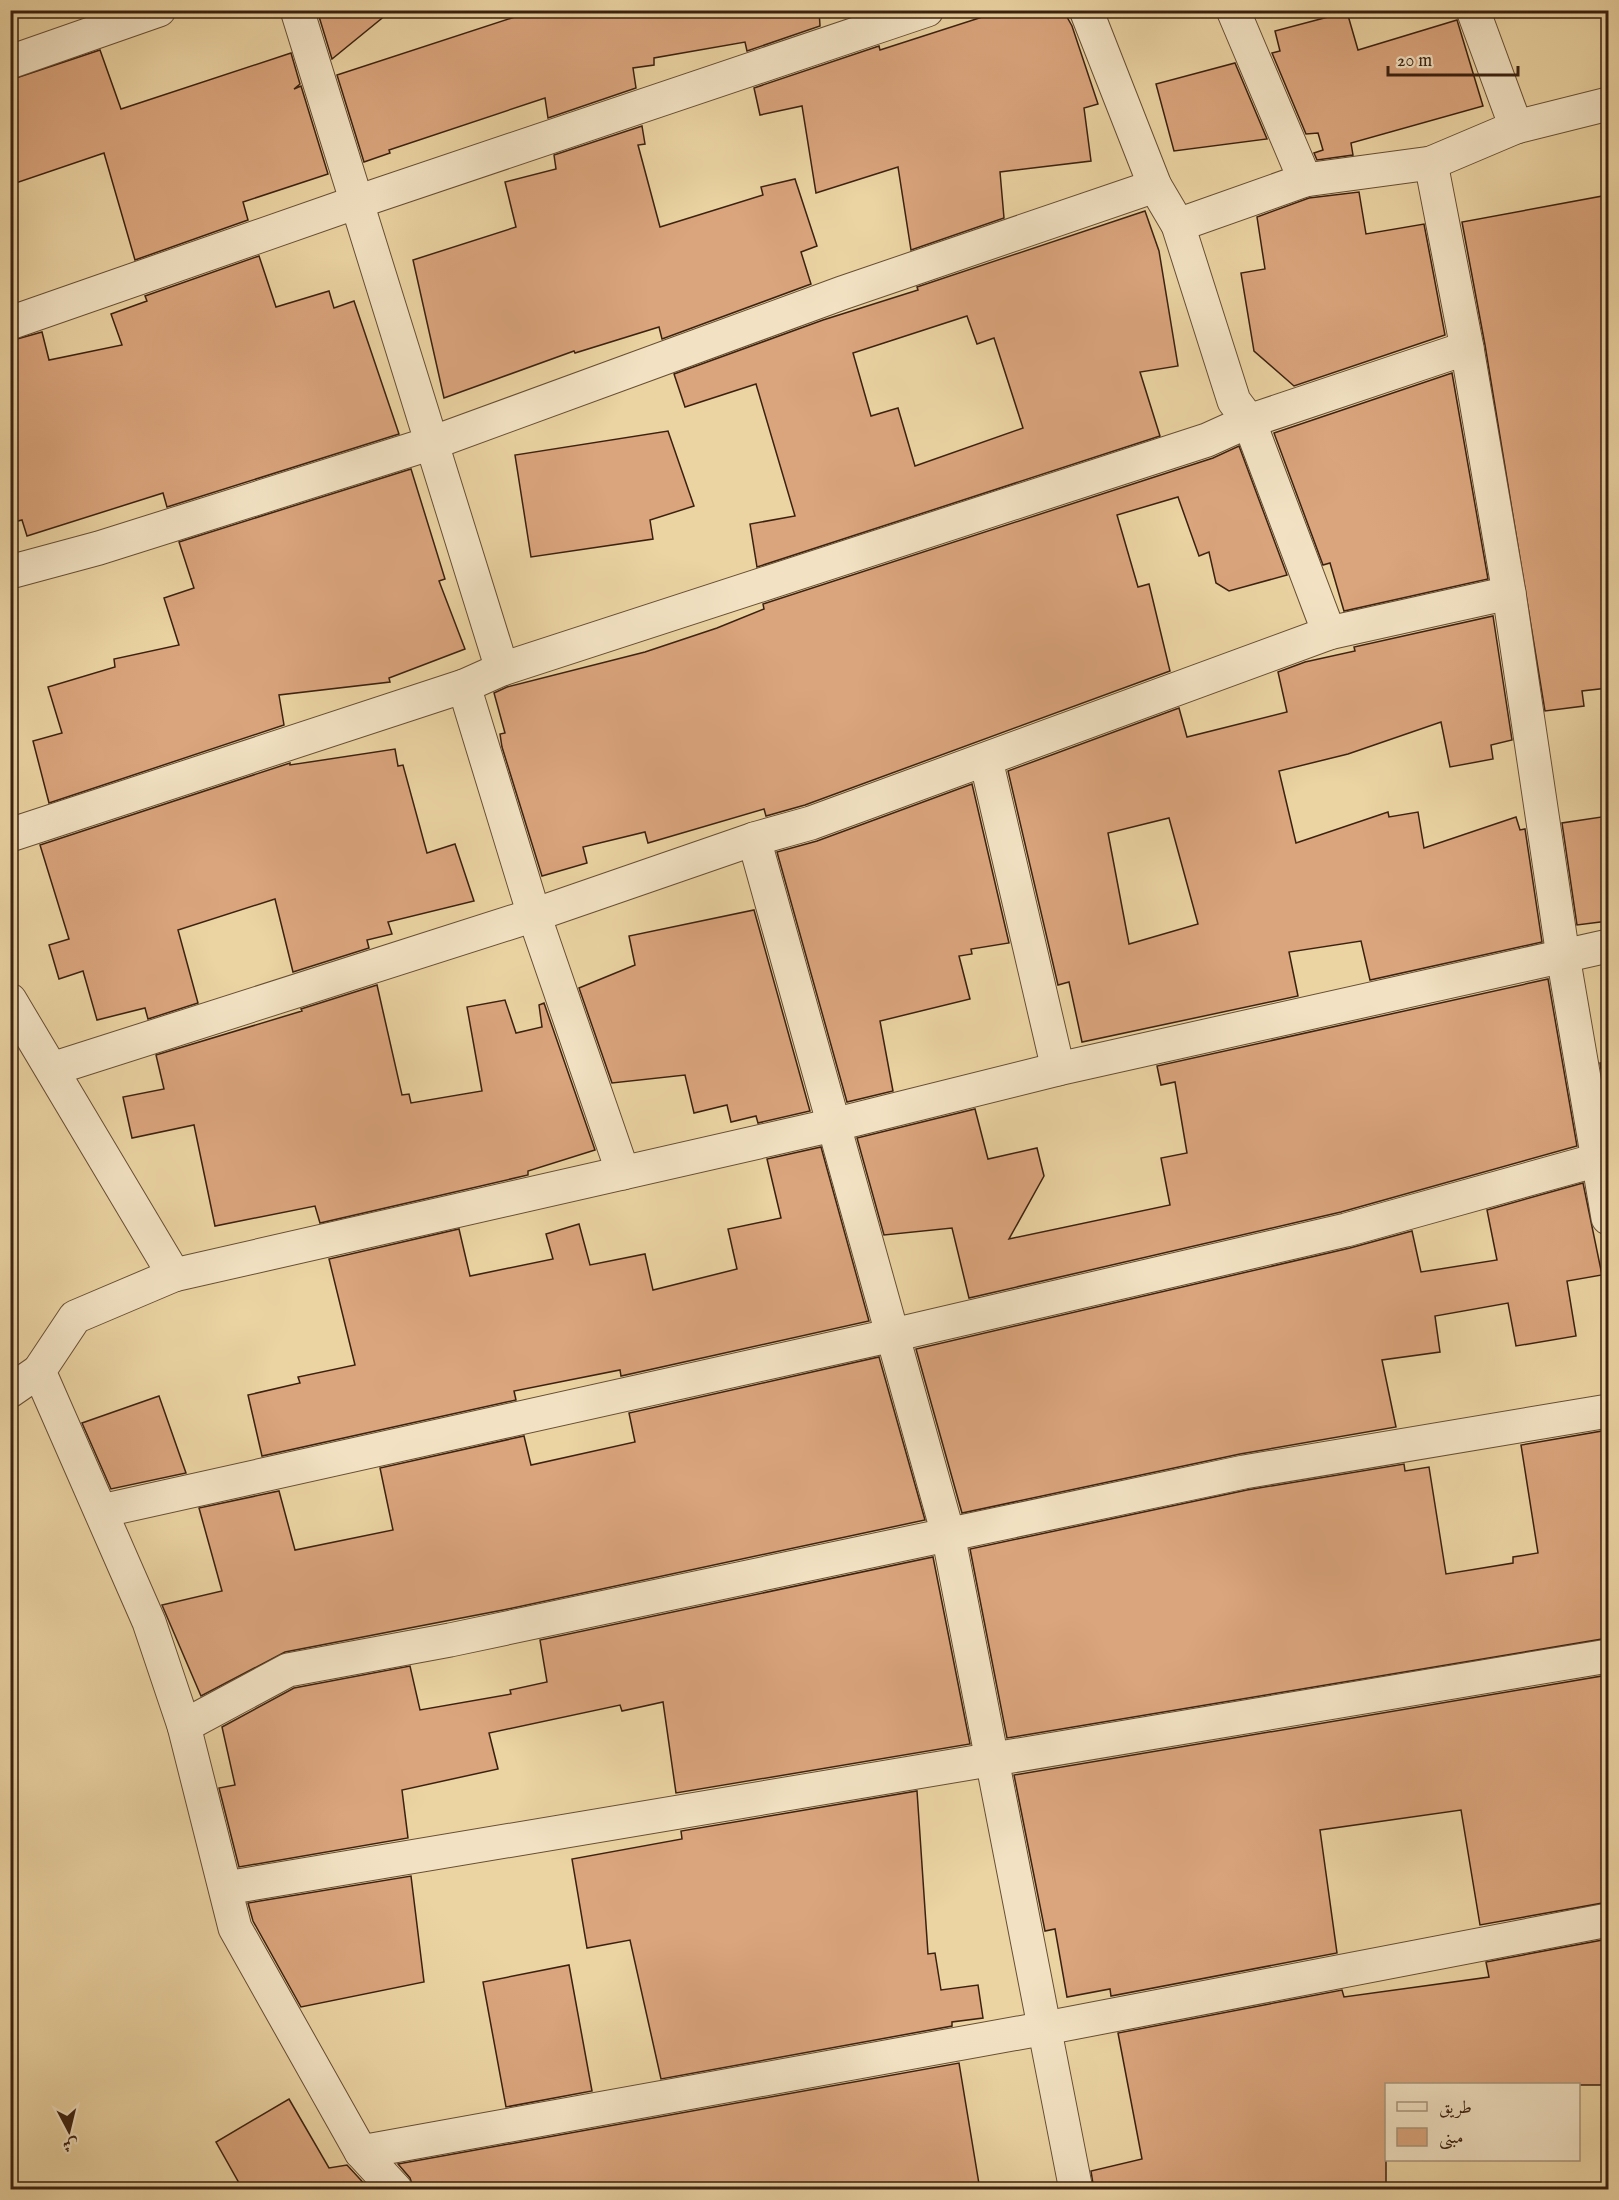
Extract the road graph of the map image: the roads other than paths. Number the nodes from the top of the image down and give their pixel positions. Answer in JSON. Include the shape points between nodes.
{"nodes":[{"id":1,"x":159,"y":10,"type":"edge"},
{"id":2,"x":297,"y":10,"type":"edge"},
{"id":3,"x":927,"y":10,"type":"edge"},
{"id":4,"x":1086,"y":10,"type":"edge"},
{"id":5,"x":1233,"y":10,"type":"edge"},
{"id":6,"x":1473,"y":10,"type":"edge"},
{"id":7,"x":10,"y":62,"type":"edge"},
{"id":8,"x":1608,"y":104,"type":"edge"},
{"id":9,"x":1516,"y":127,"type":"junction"},
{"id":10,"x":1431,"y":163,"type":"junction"},
{"id":11,"x":1305,"y":180,"type":"junction"},
{"id":12,"x":1155,"y":186,"type":"junction"},
{"id":13,"x":357,"y":202,"type":"junction"},
{"id":14,"x":1178,"y":225,"type":"junction"},
{"id":15,"x":10,"y":323,"type":"edge"},
{"id":16,"x":1467,"y":348,"type":"junction"},
{"id":17,"x":1249,"y":421,"type":"junction"},
{"id":18,"x":432,"y":443,"type":"junction"},
{"id":19,"x":10,"y":572,"type":"edge"},
{"id":20,"x":1509,"y":593,"type":"junction"},
{"id":21,"x":1329,"y":633,"type":"junction"},
{"id":22,"x":502,"y":669,"type":"junction"},
{"id":23,"x":464,"y":686,"type":"junction"},
{"id":24,"x":986,"y":760,"type":"junction"},
{"id":25,"x":10,"y":835,"type":"edge"},
{"id":26,"x":754,"y":839,"type":"junction"},
{"id":27,"x":534,"y":915,"type":"junction"},
{"id":28,"x":1608,"y":946,"type":"edge"},
{"id":29,"x":1563,"y":956,"type":"junction"},
{"id":30,"x":10,"y":1000,"type":"edge"},
{"id":31,"x":52,"y":1069,"type":"junction"},
{"id":32,"x":1058,"y":1069,"type":"junction"},
{"id":33,"x":833,"y":1125,"type":"junction"},
{"id":34,"x":1604,"y":1158,"type":"edge"},
{"id":35,"x":623,"y":1173,"type":"junction"},
{"id":36,"x":1608,"y":1218,"type":"edge"},
{"id":37,"x":174,"y":1275,"type":"junction"},
{"id":38,"x":893,"y":1335,"type":"junction"},
{"id":39,"x":39,"y":1371,"type":"junction"},
{"id":40,"x":10,"y":1391,"type":"edge"},
{"id":41,"x":1608,"y":1411,"type":"edge"},
{"id":42,"x":101,"y":1511,"type":"junction"},
{"id":43,"x":948,"y":1534,"type":"junction"},
{"id":44,"x":1608,"y":1656,"type":"edge"},
{"id":45,"x":183,"y":1726,"type":"junction"},
{"id":46,"x":991,"y":1761,"type":"junction"},
{"id":47,"x":226,"y":1888,"type":"junction"},
{"id":48,"x":1608,"y":1920,"type":"edge"},
{"id":49,"x":1046,"y":2028,"type":"junction"},
{"id":50,"x":361,"y":2152,"type":"junction"},
{"id":51,"x":396,"y":2190,"type":"edge"},
{"id":52,"x":1076,"y":2190,"type":"edge"}],
"edges":[{"from":1,"to":7,"type":"street"},
{"from":2,"to":13,"type":"street"},
{"from":3,"to":13,"type":"street"},
{"from":4,"to":12,"type":"street"},
{"from":5,"to":11,"type":"street"},
{"from":6,"to":9,"type":"street"},
{"from":8,"to":9,"type":"street"},
{"from":9,"to":10,"type":"street"},
{"from":10,"to":11,"type":"street"},
{"from":10,"to":16,"type":"street"},
{"from":11,"to":14,"type":"street"},
{"from":12,"to":14,"type":"street"},
{"from":12,"to":18,"type":"street","via":[[842,292]]},
{"from":13,"to":15,"type":"street"},
{"from":13,"to":18,"type":"street"},
{"from":14,"to":17,"type":"street","via":[[1234,401]]},
{"from":16,"to":17,"type":"street"},
{"from":16,"to":20,"type":"street"},
{"from":17,"to":21,"type":"street"},
{"from":17,"to":22,"type":"street","via":[[1207,440]]},
{"from":18,"to":19,"type":"street","via":[[99,548]]},
{"from":18,"to":22,"type":"street"},
{"from":20,"to":21,"type":"street"},
{"from":20,"to":29,"type":"street"},
{"from":21,"to":24,"type":"street"},
{"from":22,"to":23,"type":"street"},
{"from":23,"to":25,"type":"street"},
{"from":23,"to":27,"type":"street"},
{"from":24,"to":26,"type":"street","via":[[811,823]]},
{"from":24,"to":32,"type":"street"},
{"from":26,"to":27,"type":"street"},
{"from":26,"to":33,"type":"street"},
{"from":27,"to":31,"type":"street"},
{"from":27,"to":35,"type":"street"},
{"from":28,"to":29,"type":"street"},
{"from":29,"to":32,"type":"street"},
{"from":29,"to":34,"type":"street"},
{"from":30,"to":31,"type":"street"},
{"from":31,"to":37,"type":"street"},
{"from":32,"to":33,"type":"street"},
{"from":33,"to":35,"type":"street"},
{"from":33,"to":38,"type":"street"},
{"from":34,"to":36,"type":"street"},
{"from":34,"to":38,"type":"street","via":[[1346,1230]]},
{"from":35,"to":37,"type":"street"},
{"from":37,"to":39,"type":"street","via":[[75,1317]]},
{"from":38,"to":42,"type":"street"},
{"from":38,"to":43,"type":"street"},
{"from":39,"to":40,"type":"street"},
{"from":39,"to":42,"type":"street"},
{"from":41,"to":43,"type":"street","via":[[1244,1472]]},
{"from":42,"to":45,"type":"street","via":[[149,1622]]},
{"from":43,"to":45,"type":"street","via":[[450,1640],[288,1670]]},
{"from":43,"to":46,"type":"street"},
{"from":44,"to":46,"type":"street"},
{"from":45,"to":47,"type":"street"},
{"from":46,"to":47,"type":"street"},
{"from":46,"to":49,"type":"street"},
{"from":47,"to":50,"type":"street","via":[[236,1928]]},
{"from":48,"to":49,"type":"street"},
{"from":49,"to":50,"type":"street"},
{"from":49,"to":52,"type":"street"},
{"from":50,"to":51,"type":"street"}]}
